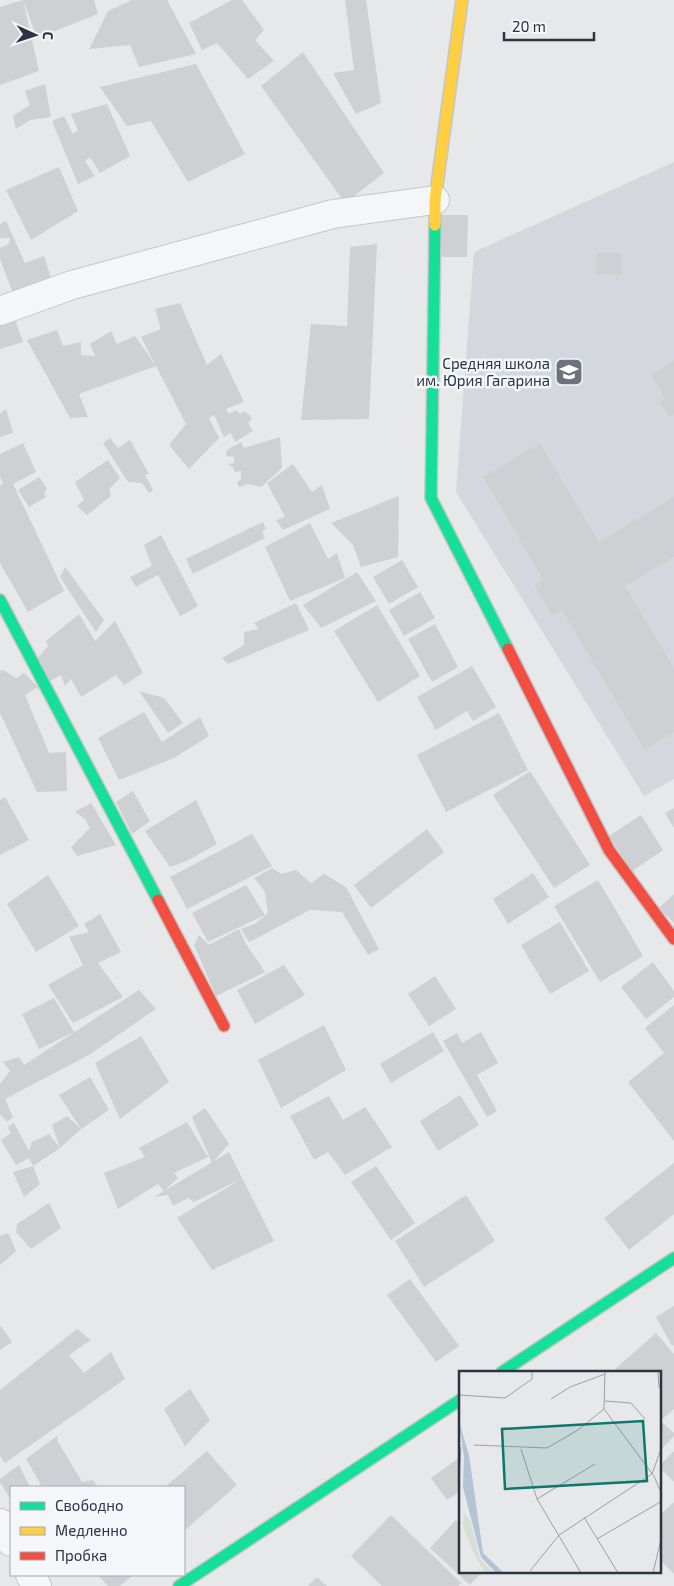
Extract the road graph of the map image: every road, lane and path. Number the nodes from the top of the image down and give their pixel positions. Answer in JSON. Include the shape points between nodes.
{"nodes":[{"id":1,"x":462,"y":0,"type":"edge"},
{"id":2,"x":435,"y":200,"type":"junction"},
{"id":3,"x":0,"y":311,"type":"edge"},
{"id":4,"x":0,"y":600,"type":"edge"},
{"id":5,"x":674,"y":939,"type":"edge"},
{"id":6,"x":224,"y":1026,"type":"dead end"},
{"id":7,"x":674,"y":1258,"type":"edge"},
{"id":8,"x":504,"y":1371,"type":"edge"},
{"id":9,"x":459,"y":1401,"type":"edge"},
{"id":10,"x":0,"y":1522,"type":"edge"},
{"id":11,"x":10,"y":1540,"type":"edge"},
{"id":12,"x":179,"y":1586,"type":"edge"}],
"edges":[{"from":1,"to":2,"type":"street"},
{"from":2,"to":3,"type":"street","via":[[333,214],[72,284]]},
{"from":2,"to":5,"type":"street","via":[[431,498],[609,850]]},
{"from":4,"to":6,"type":"street"},
{"from":7,"to":8,"type":"street"},
{"from":9,"to":12,"type":"street"},
{"from":10,"to":11,"type":"street"}]}
